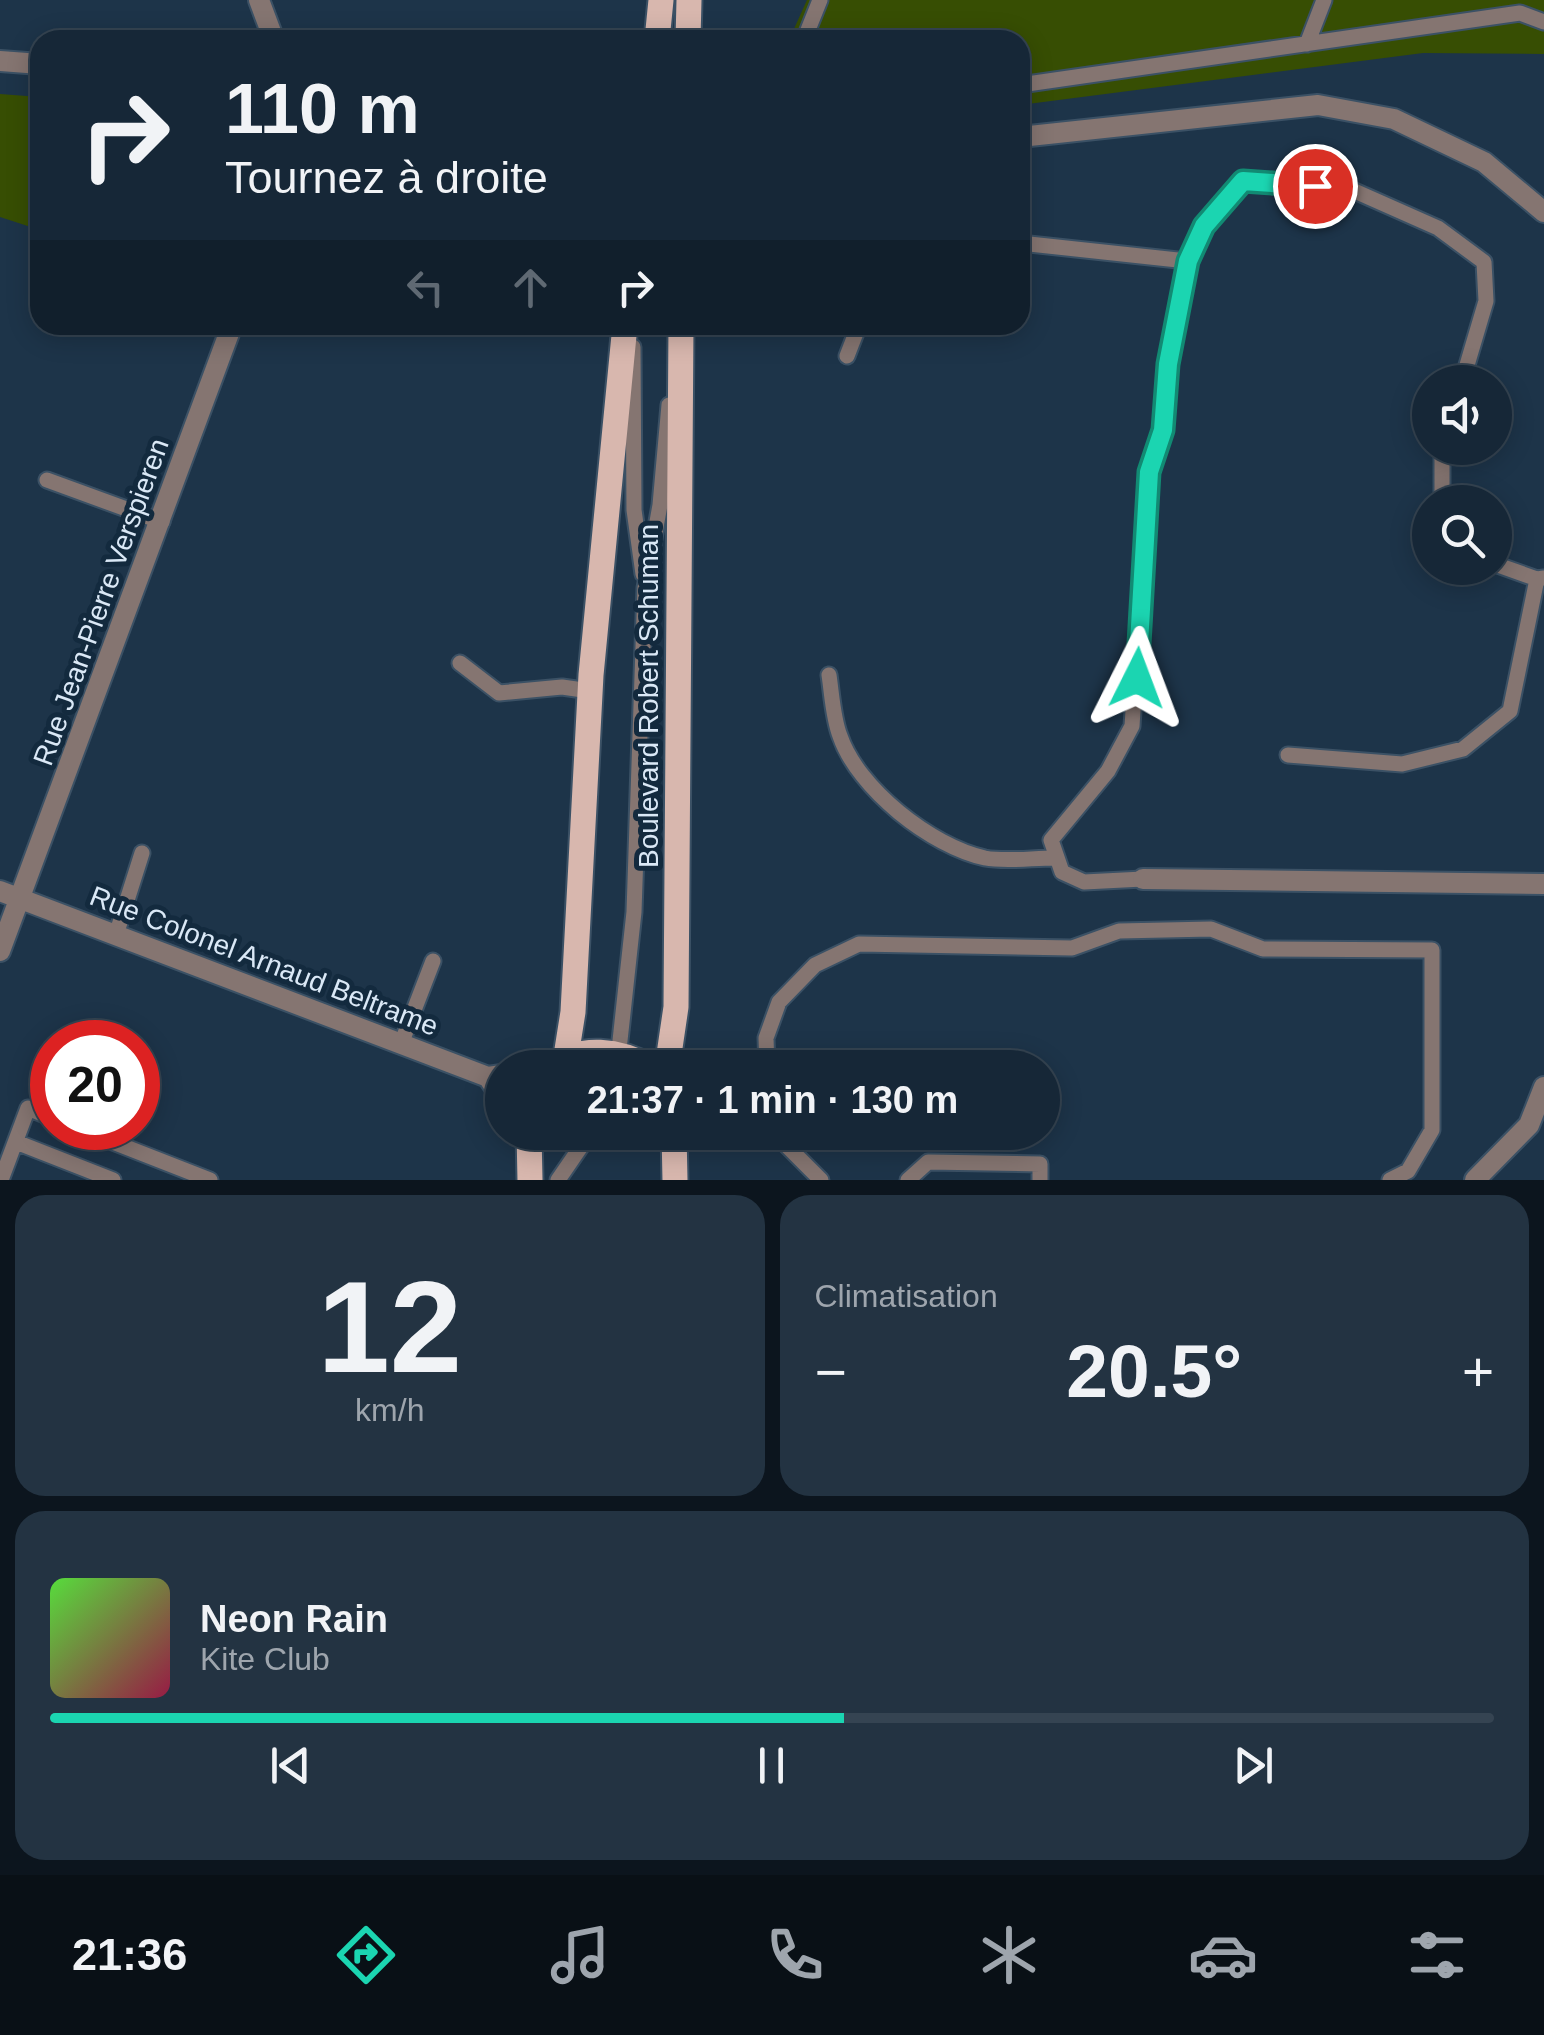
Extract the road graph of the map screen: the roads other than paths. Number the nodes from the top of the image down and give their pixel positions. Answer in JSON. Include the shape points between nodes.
{"nodes":[{"id":1,"x":258,"y":0,"type":"edge"},
{"id":2,"x":661,"y":0,"type":"edge"},
{"id":3,"x":689,"y":0,"type":"edge"},
{"id":4,"x":820,"y":0,"type":"edge"},
{"id":5,"x":1324,"y":0,"type":"edge"},
{"id":6,"x":1522,"y":7,"type":"edge"},
{"id":7,"x":1544,"y":22,"type":"edge"},
{"id":8,"x":270,"y":30,"type":"edge"},
{"id":9,"x":658,"y":30,"type":"edge"},
{"id":10,"x":688,"y":30,"type":"edge"},
{"id":11,"x":808,"y":30,"type":"edge"},
{"id":12,"x":1307,"y":44,"type":"junction"},
{"id":13,"x":0,"y":60,"type":"edge"},
{"id":14,"x":30,"y":63,"type":"edge"},
{"id":15,"x":1030,"y":84,"type":"edge"},
{"id":16,"x":1030,"y":135,"type":"edge"},
{"id":17,"x":1544,"y":212,"type":"edge"},
{"id":18,"x":1030,"y":244,"type":"edge"},
{"id":19,"x":1188,"y":261,"type":"junction"},
{"id":20,"x":228,"y":335,"type":"edge"},
{"id":21,"x":623,"y":335,"type":"edge"},
{"id":22,"x":633,"y":335,"type":"edge"},
{"id":23,"x":678,"y":335,"type":"edge"},
{"id":24,"x":679,"y":335,"type":"edge"},
{"id":25,"x":855,"y":335,"type":"edge"},
{"id":26,"x":848,"y":356,"type":"dead end"},
{"id":27,"x":1467,"y":365,"type":"edge"},
{"id":28,"x":47,"y":480,"type":"dead end"},
{"id":29,"x":162,"y":522,"type":"junction"},
{"id":30,"x":1512,"y":570,"type":"edge"},
{"id":31,"x":1540,"y":579,"type":"edge"},
{"id":32,"x":645,"y":588,"type":"junction"},
{"id":33,"x":460,"y":663,"type":"dead end"},
{"id":34,"x":829,"y":675,"type":"dead end"},
{"id":35,"x":590,"y":691,"type":"junction"},
{"id":36,"x":1288,"y":755,"type":"dead end"},
{"id":37,"x":142,"y":853,"type":"dead end"},
{"id":38,"x":1054,"y":858,"type":"junction"},
{"id":39,"x":1143,"y":880,"type":"joint"},
{"id":40,"x":1544,"y":884,"type":"edge"},
{"id":41,"x":10,"y":894,"type":"edge"},
{"id":42,"x":116,"y":935,"type":"junction"},
{"id":43,"x":0,"y":951,"type":"edge"},
{"id":44,"x":433,"y":961,"type":"dead end"},
{"id":45,"x":401,"y":1044,"type":"junction"},
{"id":46,"x":562,"y":1050,"type":"edge"},
{"id":47,"x":619,"y":1050,"type":"edge"},
{"id":48,"x":670,"y":1050,"type":"edge"},
{"id":49,"x":766,"y":1050,"type":"edge"},
{"id":50,"x":485,"y":1073,"type":"edge"},
{"id":51,"x":1544,"y":1087,"type":"edge"},
{"id":52,"x":30,"y":1109,"type":"edge"},
{"id":53,"x":16,"y":1142,"type":"junction"},
{"id":54,"x":133,"y":1150,"type":"edge"},
{"id":55,"x":529,"y":1150,"type":"edge"},
{"id":56,"x":579,"y":1150,"type":"edge"},
{"id":57,"x":674,"y":1150,"type":"edge"},
{"id":58,"x":791,"y":1150,"type":"edge"},
{"id":59,"x":1,"y":1180,"type":"edge"},
{"id":60,"x":113,"y":1180,"type":"edge"},
{"id":61,"x":210,"y":1180,"type":"edge"},
{"id":62,"x":530,"y":1180,"type":"edge"},
{"id":63,"x":558,"y":1180,"type":"edge"},
{"id":64,"x":675,"y":1180,"type":"edge"},
{"id":65,"x":821,"y":1180,"type":"edge"},
{"id":66,"x":908,"y":1180,"type":"edge"},
{"id":67,"x":1040,"y":1180,"type":"edge"},
{"id":68,"x":1390,"y":1180,"type":"edge"},
{"id":69,"x":1476,"y":1180,"type":"edge"}],
"edges":[{"from":1,"to":8,"type":"street"},
{"from":2,"to":9,"type":"main road"},
{"from":3,"to":10,"type":"main road"},
{"from":4,"to":11,"type":"lane"},
{"from":5,"to":12,"type":"lane"},
{"from":6,"to":7,"type":"lane"},
{"from":6,"to":12,"type":"lane"},
{"from":12,"to":15,"type":"lane"},
{"from":13,"to":14,"type":"street"},
{"from":16,"to":17,"type":"street","via":[[1318,105],[1394,119],[1448,144],[1484,162]]},
{"from":18,"to":19,"type":"lane"},
{"from":19,"to":27,"type":"lane","via":[[1204,226],[1243,181],[1350,189],[1438,228],[1484,262],[1486,301]]},
{"from":19,"to":38,"type":"lane","via":[[1163,430],[1149,472],[1132,726],[1108,771],[1051,840]]},
{"from":20,"to":29,"type":"street","name":"Rue Jean-Pierre Verspieren"},
{"from":21,"to":35,"type":"main road","name":"Boulevard Robert Schuman"},
{"from":22,"to":32,"type":"lane","via":[[634,510]]},
{"from":23,"to":32,"type":"lane"},
{"from":24,"to":48,"type":"main road","name":"Boulevard Robert Schuman","via":[[676,1007]]},
{"from":25,"to":26,"type":"lane"},
{"from":28,"to":29,"type":"lane"},
{"from":29,"to":41,"type":"street","name":"Rue Jean-Pierre Verspieren"},
{"from":30,"to":31,"type":"lane"},
{"from":31,"to":36,"type":"lane","via":[[1510,711],[1463,748],[1402,764]]},
{"from":32,"to":47,"type":"lane","via":[[634,912]]},
{"from":33,"to":35,"type":"lane","via":[[499,692]]},
{"from":34,"to":38,"type":"lane","via":[[840,738],[897,812],[944,844],[986,858]]},
{"from":35,"to":46,"type":"main road","name":"Boulevard Robert Schuman","via":[[573,1012]]},
{"from":37,"to":42,"type":"lane"},
{"from":38,"to":39,"type":"lane","via":[[1062,872],[1084,882]]},
{"from":39,"to":40,"type":"street"},
{"from":41,"to":42,"type":"street","name":"Rue Colonel Arnaud Beltrame"},
{"from":41,"to":43,"type":"street","name":"Rue Jean-Pierre Verspieren"},
{"from":42,"to":45,"type":"street","name":"Rue Colonel Arnaud Beltrame"},
{"from":44,"to":45,"type":"lane"},
{"from":45,"to":50,"type":"street","name":"Rue Colonel Arnaud Beltrame"},
{"from":49,"to":68,"type":"lane","via":[[779,1002],[814,965],[859,944],[1072,948],[1119,931],[1211,930],[1263,950],[1432,950],[1432,1130],[1408,1172]]},
{"from":51,"to":69,"type":"street","via":[[1530,1125]]},
{"from":52,"to":53,"type":"lane"},
{"from":53,"to":59,"type":"lane"},
{"from":53,"to":60,"type":"lane"},
{"from":54,"to":61,"type":"lane"},
{"from":55,"to":62,"type":"main road"},
{"from":56,"to":63,"type":"lane"},
{"from":57,"to":64,"type":"main road"},
{"from":58,"to":65,"type":"lane"},
{"from":66,"to":67,"type":"lane","via":[[928,1162],[1040,1164]]}]}
